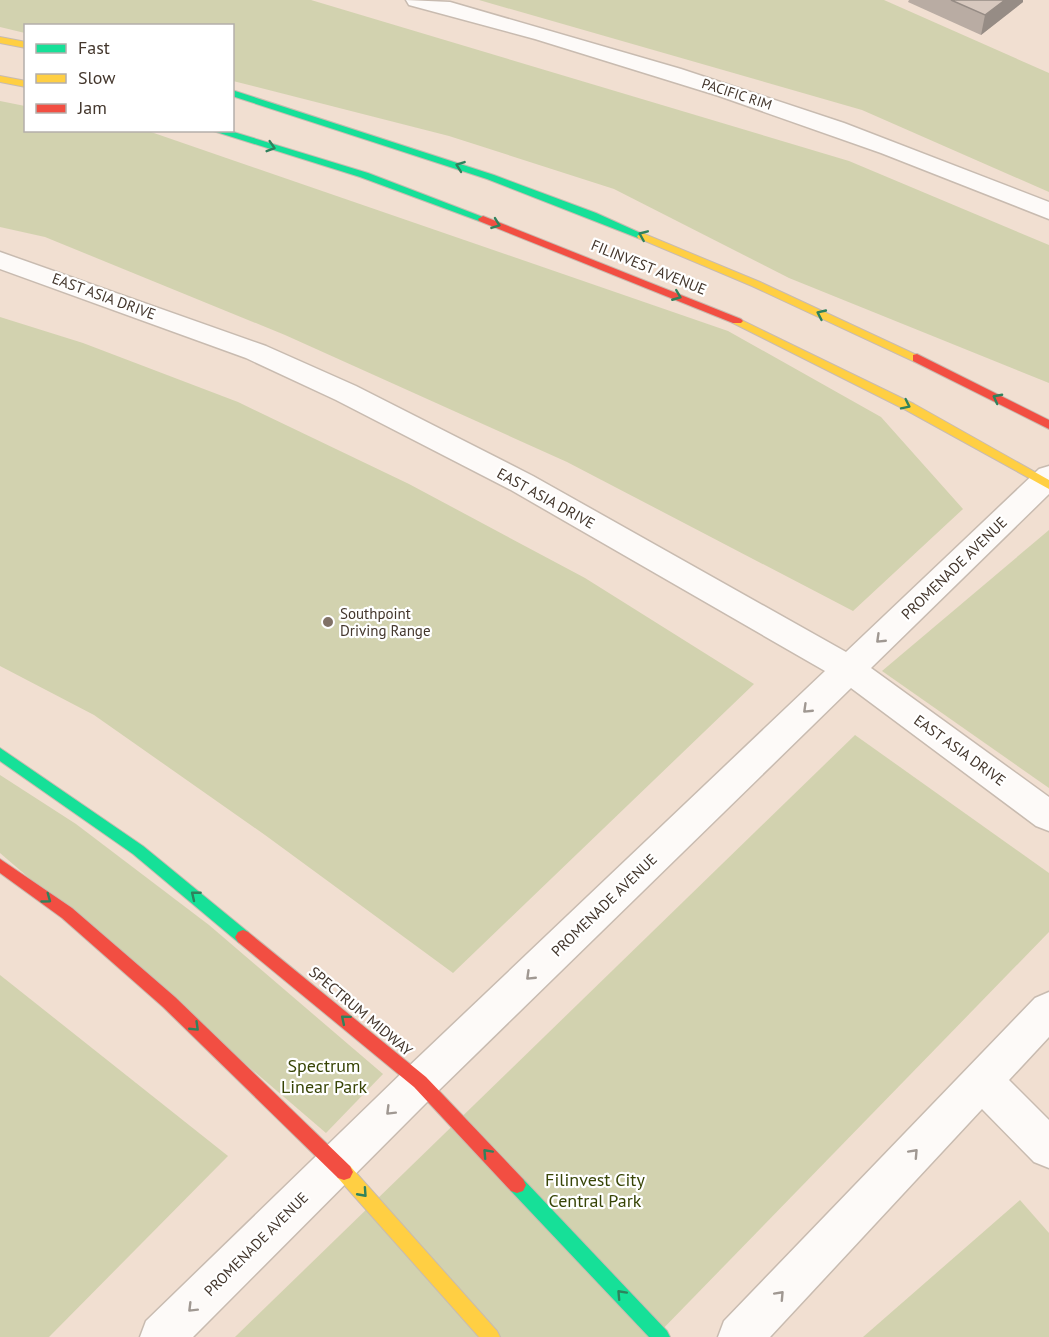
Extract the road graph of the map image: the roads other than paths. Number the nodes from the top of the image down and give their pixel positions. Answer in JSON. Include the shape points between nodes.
{"nodes":[{"id":1,"x":417,"y":0,"type":"edge"},
{"id":2,"x":0,"y":40,"type":"edge"},
{"id":3,"x":24,"y":45,"type":"edge"},
{"id":4,"x":0,"y":79,"type":"edge"},
{"id":5,"x":24,"y":84,"type":"edge"},
{"id":6,"x":234,"y":94,"type":"edge"},
{"id":7,"x":222,"y":132,"type":"edge"},
{"id":8,"x":1049,"y":211,"type":"edge"},
{"id":9,"x":0,"y":260,"type":"edge"},
{"id":10,"x":1049,"y":425,"type":"edge"},
{"id":11,"x":1047,"y":481,"type":"edge"},
{"id":12,"x":849,"y":669,"type":"junction"},
{"id":13,"x":0,"y":754,"type":"edge"},
{"id":14,"x":1049,"y":816,"type":"edge"},
{"id":15,"x":0,"y":865,"type":"edge"},
{"id":16,"x":1049,"y":1010,"type":"edge"},
{"id":17,"x":982,"y":1081,"type":"junction"},
{"id":18,"x":420,"y":1082,"type":"junction"},
{"id":19,"x":1049,"y":1148,"type":"edge"},
{"id":20,"x":337,"y":1164,"type":"junction"},
{"id":21,"x":162,"y":1337,"type":"edge"},
{"id":22,"x":491,"y":1337,"type":"edge"},
{"id":23,"x":661,"y":1337,"type":"edge"},
{"id":24,"x":740,"y":1337,"type":"edge"}],
"edges":[{"from":1,"to":8,"type":"street","name":"PACIFIC RIM","via":[[551,36],[780,108]]},
{"from":2,"to":3,"type":"main road"},
{"from":4,"to":5,"type":"main road"},
{"from":10,"to":6,"type":"main road","name":"FILINVEST AVENUE","one_way":true,"via":[[940,368],[582,210],[405,147]]},
{"from":7,"to":11,"type":"main road","name":"FILINVEST AVENUE","one_way":true,"via":[[364,175],[732,318]]},
{"from":9,"to":12,"type":"street","name":"EAST ASIA DRIVE","via":[[256,352],[346,393],[522,483]]},
{"from":11,"to":12,"type":"street","name":"PROMENADE AVENUE","one_way":true},
{"from":12,"to":14,"type":"street","name":"EAST ASIA DRIVE"},
{"from":12,"to":18,"type":"street","name":"PROMENADE AVENUE","one_way":true},
{"from":18,"to":13,"type":"main road","name":"SPECTRUM MIDWAY","one_way":true,"via":[[138,850]]},
{"from":15,"to":20,"type":"main road","one_way":true,"via":[[66,913],[170,1002]]},
{"from":16,"to":17,"type":"street"},
{"from":17,"to":19,"type":"street"},
{"from":24,"to":17,"type":"street","one_way":true},
{"from":18,"to":20,"type":"street","name":"PROMENADE AVENUE","one_way":true},
{"from":23,"to":18,"type":"main road","name":"SPECTRUM MIDWAY","one_way":true},
{"from":20,"to":21,"type":"street","name":"PROMENADE AVENUE","one_way":true},
{"from":20,"to":22,"type":"main road","one_way":true}]}
